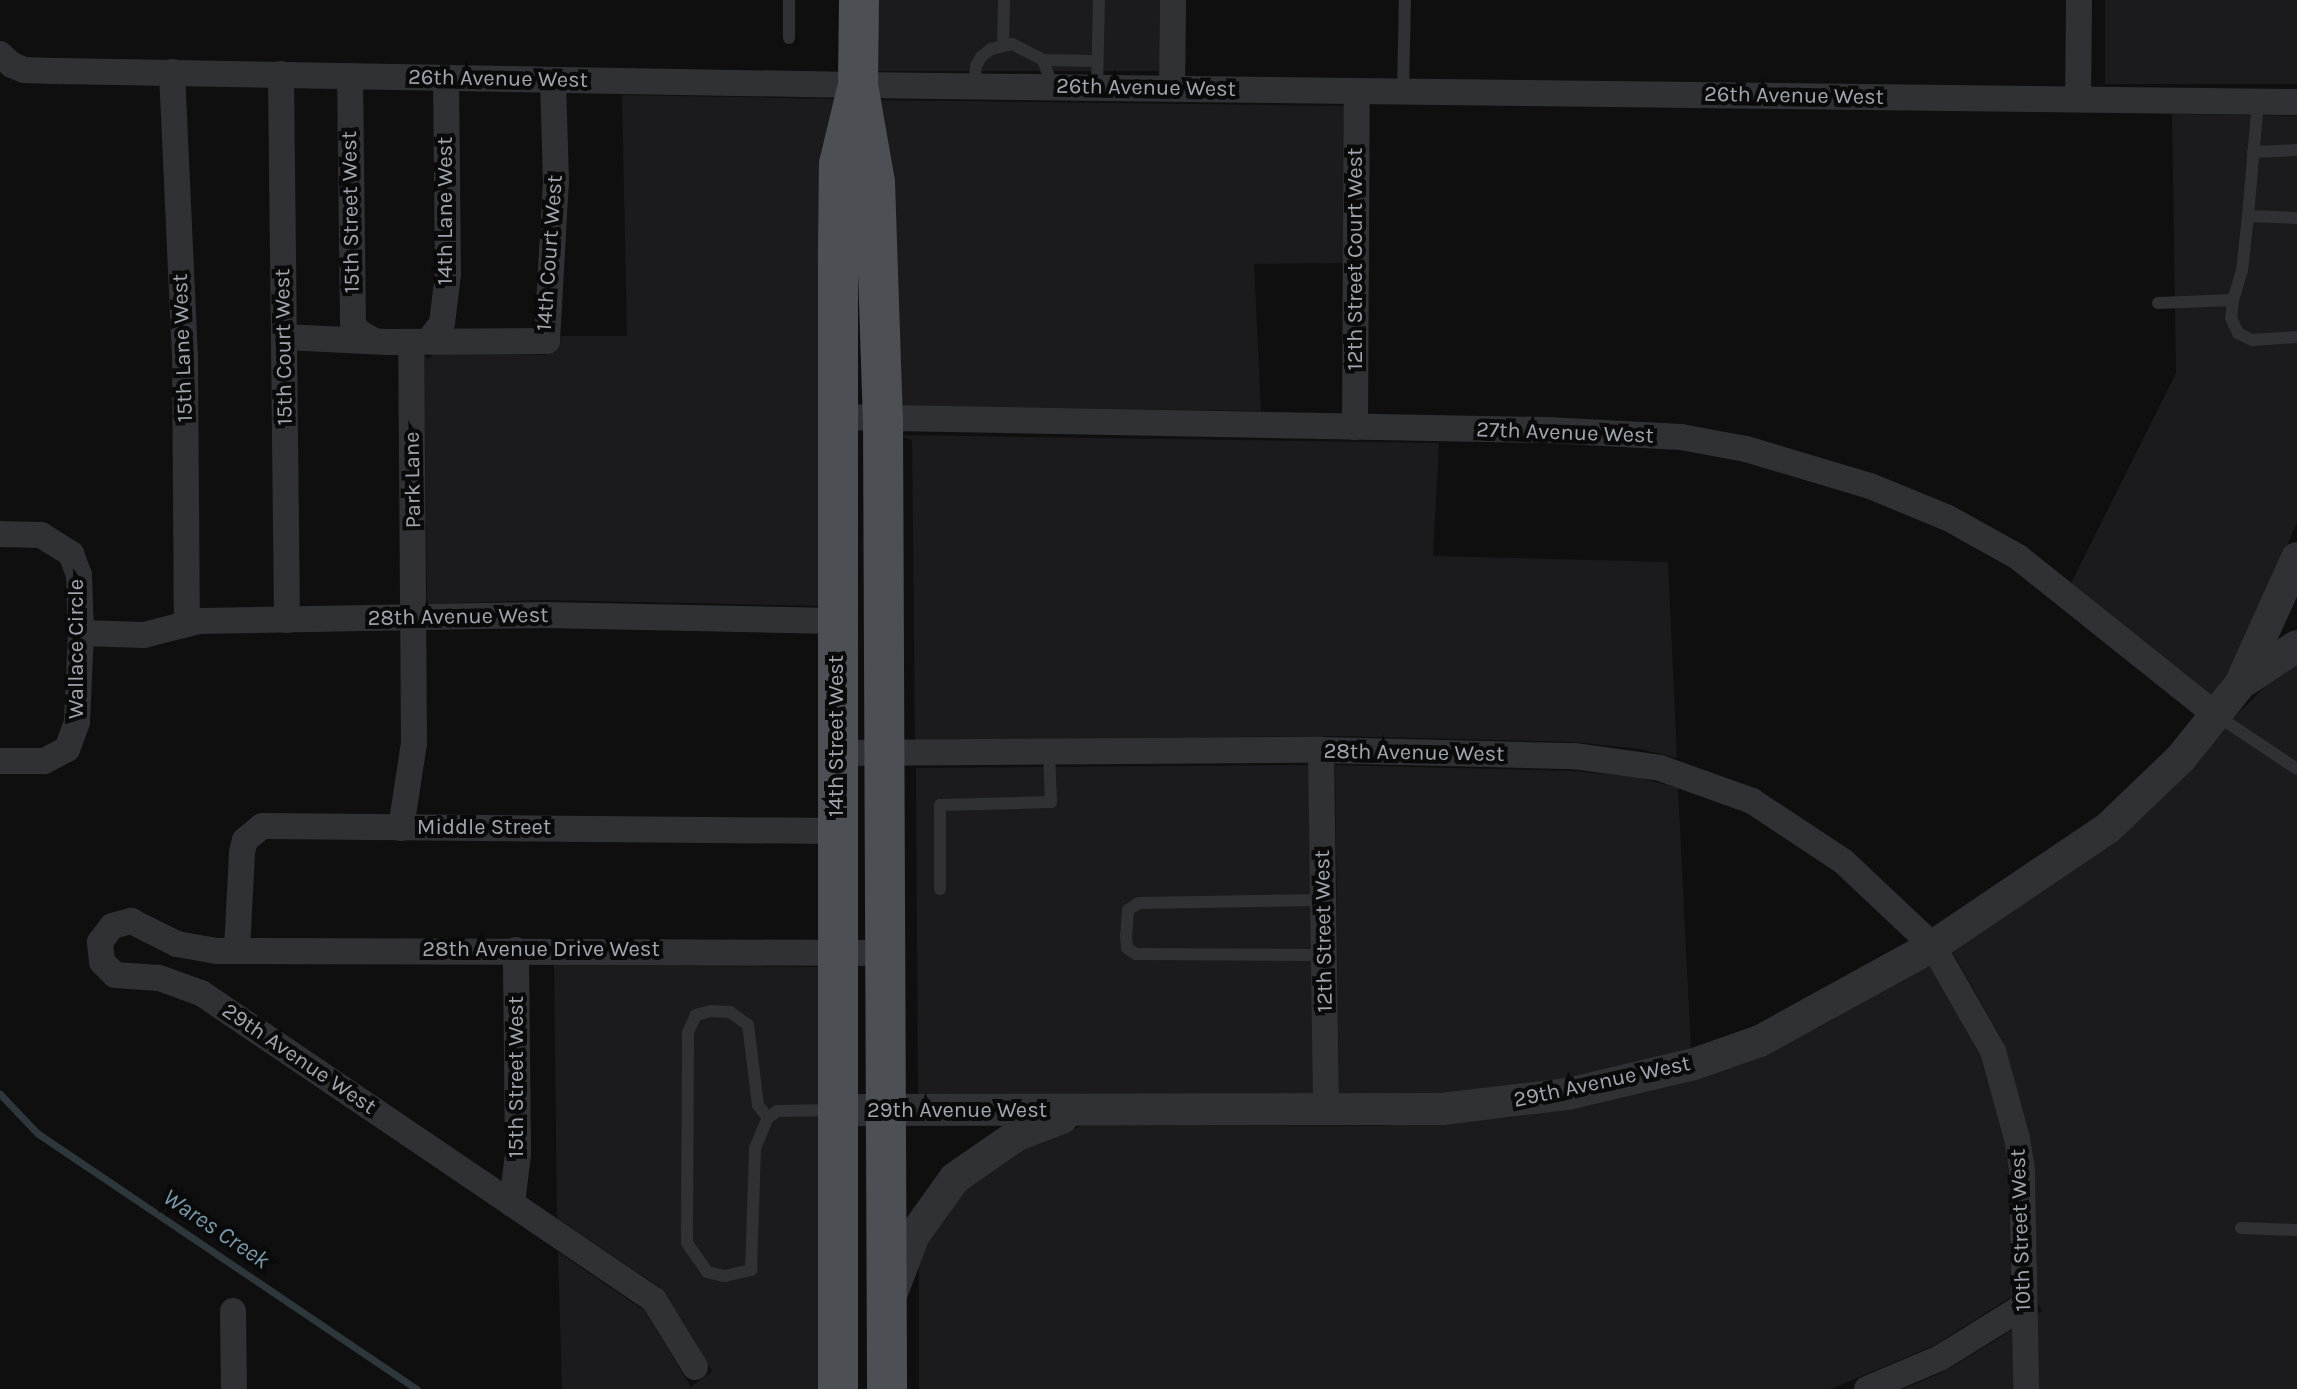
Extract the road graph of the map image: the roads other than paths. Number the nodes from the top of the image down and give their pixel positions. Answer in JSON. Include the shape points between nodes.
{"nodes":[{"id":1,"x":789,"y":0,"type":"edge"},
{"id":2,"x":859,"y":0,"type":"edge"},
{"id":3,"x":1004,"y":0,"type":"edge"},
{"id":4,"x":1099,"y":0,"type":"edge"},
{"id":5,"x":1173,"y":0,"type":"edge"},
{"id":6,"x":1405,"y":0,"type":"edge"},
{"id":7,"x":2079,"y":0,"type":"edge"},
{"id":8,"x":789,"y":38,"type":"dead end"},
{"id":9,"x":1003,"y":45,"type":"junction"},
{"id":10,"x":0,"y":54,"type":"edge"},
{"id":11,"x":1043,"y":60,"type":"junction"},
{"id":12,"x":1097,"y":61,"type":"junction"},
{"id":13,"x":172,"y":72,"type":"junction"},
{"id":14,"x":281,"y":74,"type":"junction"},
{"id":15,"x":350,"y":76,"type":"junction"},
{"id":16,"x":446,"y":78,"type":"junction"},
{"id":17,"x":553,"y":80,"type":"junction"},
{"id":18,"x":858,"y":85,"type":"junction"},
{"id":19,"x":974,"y":86,"type":"junction"},
{"id":20,"x":1053,"y":87,"type":"junction"},
{"id":21,"x":1097,"y":87,"type":"junction"},
{"id":22,"x":1172,"y":88,"type":"junction"},
{"id":23,"x":1357,"y":92,"type":"junction"},
{"id":24,"x":1403,"y":92,"type":"junction"},
{"id":25,"x":2078,"y":98,"type":"junction"},
{"id":26,"x":2258,"y":101,"type":"junction"},
{"id":27,"x":2297,"y":102,"type":"edge"},
{"id":28,"x":2297,"y":150,"type":"edge"},
{"id":29,"x":2253,"y":152,"type":"junction"},
{"id":30,"x":2248,"y":216,"type":"junction"},
{"id":31,"x":2297,"y":218,"type":"edge"},
{"id":32,"x":2233,"y":300,"type":"junction"},
{"id":33,"x":2158,"y":303,"type":"dead end"},
{"id":34,"x":284,"y":337,"type":"junction"},
{"id":35,"x":2297,"y":337,"type":"edge"},
{"id":36,"x":371,"y":339,"type":"junction"},
{"id":37,"x":421,"y":340,"type":"junction"},
{"id":38,"x":836,"y":417,"type":"junction"},
{"id":39,"x":883,"y":420,"type":"junction"},
{"id":40,"x":1355,"y":427,"type":"junction"},
{"id":41,"x":0,"y":534,"type":"edge"},
{"id":42,"x":2297,"y":558,"type":"edge"},
{"id":43,"x":2285,"y":611,"type":"edge"},
{"id":44,"x":415,"y":619,"type":"junction"},
{"id":45,"x":287,"y":620,"type":"junction"},
{"id":46,"x":836,"y":621,"type":"junction"},
{"id":47,"x":187,"y":624,"type":"junction"},
{"id":48,"x":81,"y":633,"type":"junction"},
{"id":49,"x":2297,"y":646,"type":"edge"},
{"id":50,"x":2240,"y":684,"type":"junction"},
{"id":51,"x":2216,"y":715,"type":"junction"},
{"id":52,"x":1321,"y":750,"type":"junction"},
{"id":53,"x":837,"y":753,"type":"junction"},
{"id":54,"x":1049,"y":753,"type":"junction"},
{"id":55,"x":885,"y":754,"type":"junction"},
{"id":56,"x":0,"y":761,"type":"edge"},
{"id":57,"x":2297,"y":769,"type":"edge"},
{"id":58,"x":401,"y":828,"type":"junction"},
{"id":59,"x":837,"y":831,"type":"junction"},
{"id":60,"x":940,"y":889,"type":"dead end"},
{"id":61,"x":1323,"y":900,"type":"junction"},
{"id":62,"x":1933,"y":946,"type":"junction"},
{"id":63,"x":237,"y":949,"type":"junction"},
{"id":64,"x":196,"y":950,"type":"junction"},
{"id":65,"x":516,"y":950,"type":"junction"},
{"id":66,"x":838,"y":953,"type":"junction"},
{"id":67,"x":885,"y":953,"type":"junction"},
{"id":68,"x":1324,"y":955,"type":"junction"},
{"id":69,"x":187,"y":985,"type":"junction"},
{"id":70,"x":838,"y":1110,"type":"junction"},
{"id":71,"x":886,"y":1110,"type":"junction"},
{"id":72,"x":1079,"y":1111,"type":"junction"},
{"id":73,"x":1326,"y":1112,"type":"junction"},
{"id":74,"x":768,"y":1118,"type":"junction"},
{"id":75,"x":512,"y":1204,"type":"junction"},
{"id":76,"x":2241,"y":1228,"type":"dead end"},
{"id":77,"x":2297,"y":1230,"type":"edge"},
{"id":78,"x":2024,"y":1306,"type":"junction"},
{"id":79,"x":886,"y":1309,"type":"junction"},
{"id":80,"x":233,"y":1311,"type":"dead end"},
{"id":81,"x":695,"y":1367,"type":"dead end"},
{"id":82,"x":234,"y":1389,"type":"edge"},
{"id":83,"x":838,"y":1389,"type":"edge"},
{"id":84,"x":887,"y":1389,"type":"edge"},
{"id":85,"x":1867,"y":1389,"type":"edge"},
{"id":86,"x":2026,"y":1389,"type":"edge"}],
"edges":[{"from":1,"to":8,"type":"lane"},
{"from":2,"to":18,"type":"main road","name":"14th Street West"},
{"from":3,"to":9,"type":"lane"},
{"from":4,"to":12,"type":"lane"},
{"from":5,"to":22,"type":"street"},
{"from":6,"to":24,"type":"lane"},
{"from":7,"to":25,"type":"street"},
{"from":9,"to":11,"type":"lane","via":[[1023,48]]},
{"from":9,"to":19,"type":"lane","via":[[981,57]]},
{"from":10,"to":13,"type":"street","name":"26th Avenue West","via":[[24,70]]},
{"from":11,"to":12,"type":"lane"},
{"from":11,"to":20,"type":"lane"},
{"from":12,"to":21,"type":"lane"},
{"from":13,"to":14,"type":"street","name":"26th Avenue West"},
{"from":13,"to":47,"type":"street","name":"15th Lane West","via":[[185,354]]},
{"from":14,"to":15,"type":"street","name":"26th Avenue West"},
{"from":14,"to":34,"type":"street","name":"15th Court West"},
{"from":15,"to":16,"type":"street","name":"26th Avenue West"},
{"from":15,"to":36,"type":"street","name":"15th Street West","via":[[353,322]]},
{"from":16,"to":17,"type":"street","name":"26th Avenue West"},
{"from":16,"to":37,"type":"street","name":"14th Lane West","via":[[448,274],[442,323]]},
{"from":17,"to":18,"type":"street","name":"26th Avenue West"},
{"from":17,"to":37,"type":"street","name":"14th Court West","via":[[556,182],[547,341]]},
{"from":18,"to":19,"type":"street","name":"26th Avenue West"},
{"from":18,"to":38,"type":"main road","name":"14th Street West","via":[[839,164]]},
{"from":18,"to":39,"type":"main road","name":"14th Street West","via":[[875,182]]},
{"from":19,"to":20,"type":"street","name":"26th Avenue West"},
{"from":20,"to":21,"type":"street","name":"26th Avenue West"},
{"from":21,"to":22,"type":"street","name":"26th Avenue West"},
{"from":22,"to":23,"type":"street","name":"26th Avenue West"},
{"from":23,"to":24,"type":"street","name":"26th Avenue West"},
{"from":23,"to":40,"type":"street","name":"12th Street Court West"},
{"from":24,"to":25,"type":"street","name":"26th Avenue West"},
{"from":25,"to":26,"type":"street","name":"26th Avenue West"},
{"from":26,"to":27,"type":"street","name":"26th Avenue West"},
{"from":26,"to":29,"type":"lane"},
{"from":28,"to":29,"type":"lane"},
{"from":29,"to":30,"type":"lane"},
{"from":30,"to":31,"type":"lane"},
{"from":30,"to":32,"type":"lane"},
{"from":32,"to":33,"type":"lane"},
{"from":32,"to":35,"type":"lane","via":[[2231,318],[2238,333],[2252,340]]},
{"from":34,"to":36,"type":"street"},
{"from":34,"to":45,"type":"street","name":"15th Court West"},
{"from":36,"to":37,"type":"street"},
{"from":37,"to":44,"type":"street","name":"Park Lane"},
{"from":38,"to":39,"type":"street","name":"27th Avenue West"},
{"from":38,"to":46,"type":"main road","name":"14th Street West"},
{"from":39,"to":40,"type":"street","name":"27th Avenue West"},
{"from":39,"to":55,"type":"main road","name":"14th Street West"},
{"from":40,"to":51,"type":"street","name":"27th Avenue West","via":[[1681,437],[1811,466],[1948,518],[2018,557]]},
{"from":41,"to":48,"type":"street","name":"Wallace Circle","via":[[41,535],[71,554],[79,575]]},
{"from":42,"to":43,"type":"street","name":"29th Avenue West"},
{"from":43,"to":50,"type":"street","name":"29th Avenue West"},
{"from":44,"to":45,"type":"street","name":"28th Avenue West"},
{"from":44,"to":46,"type":"street","name":"28th Avenue West","via":[[545,615]]},
{"from":44,"to":58,"type":"street","name":"Park Lane","via":[[414,743]]},
{"from":45,"to":47,"type":"street","name":"28th Avenue West"},
{"from":46,"to":53,"type":"main road","name":"14th Street West"},
{"from":47,"to":48,"type":"street","name":"28th Avenue West","via":[[144,635]]},
{"from":48,"to":56,"type":"street","name":"Wallace Circle","via":[[77,722],[67,749],[44,761]]},
{"from":49,"to":50,"type":"street","name":"29th Avenue West"},
{"from":50,"to":51,"type":"street","name":"29th Avenue West"},
{"from":51,"to":57,"type":"lane"},
{"from":51,"to":62,"type":"street","name":"29th Avenue West","via":[[2181,758],[2108,828]]},
{"from":52,"to":54,"type":"street","name":"28th Avenue West"},
{"from":52,"to":61,"type":"street","name":"12th Street West"},
{"from":52,"to":62,"type":"street","name":"28th Avenue West","via":[[1574,756],[1638,763],[1691,777],[1752,801],[1801,831],[1844,862]]},
{"from":53,"to":55,"type":"street","name":"28th Avenue West"},
{"from":53,"to":59,"type":"main road","name":"14th Street West"},
{"from":54,"to":55,"type":"street","name":"28th Avenue West"},
{"from":54,"to":60,"type":"lane","via":[[1051,802],[940,805]]},
{"from":55,"to":67,"type":"main road","name":"14th Street West"},
{"from":58,"to":59,"type":"street","name":"Middle Street"},
{"from":58,"to":63,"type":"street","name":"Middle Street","via":[[262,826],[251,832],[242,852]]},
{"from":59,"to":66,"type":"main road","name":"14th Street West"},
{"from":61,"to":68,"type":"street","name":"12th Street West"},
{"from":61,"to":68,"type":"lane","via":[[1139,903],[1128,910],[1126,936],[1127,948],[1136,954]]},
{"from":62,"to":73,"type":"street","name":"29th Avenue West","via":[[1760,1041],[1630,1081],[1505,1104]]},
{"from":62,"to":78,"type":"street","name":"10th Street West","via":[[1977,1018],[2002,1077],[2022,1171]]},
{"from":63,"to":64,"type":"street","name":"28th Avenue Drive West"},
{"from":63,"to":65,"type":"street","name":"28th Avenue Drive West"},
{"from":64,"to":69,"type":"street"},
{"from":64,"to":69,"type":"street","via":[[131,921],[112,926],[100,942],[102,962],[115,975]]},
{"from":65,"to":66,"type":"street","name":"28th Avenue Drive West"},
{"from":65,"to":75,"type":"street","name":"15th Street West","via":[[518,1154]]},
{"from":66,"to":67,"type":"street","name":"28th Avenue Drive West"},
{"from":66,"to":70,"type":"main road","name":"14th Street West"},
{"from":67,"to":71,"type":"main road","name":"14th Street West"},
{"from":68,"to":73,"type":"street","name":"12th Street West"},
{"from":69,"to":75,"type":"street","name":"29th Avenue West"},
{"from":70,"to":71,"type":"street","name":"29th Avenue West"},
{"from":70,"to":74,"type":"lane","via":[[777,1111]]},
{"from":70,"to":83,"type":"main road","name":"14th Street West"},
{"from":71,"to":72,"type":"street","name":"29th Avenue West"},
{"from":71,"to":79,"type":"main road","name":"14th Street West"},
{"from":72,"to":73,"type":"street","name":"29th Avenue West"},
{"from":72,"to":79,"type":"street","via":[[1017,1135],[955,1178],[914,1235]]},
{"from":74,"to":74,"type":"lane","via":[[755,1148],[751,1270],[725,1276],[707,1272],[687,1243],[688,1032],[696,1015],[730,1012],[748,1025],[758,1105]]},
{"from":75,"to":81,"type":"street","name":"29th Avenue West","via":[[654,1300]]},
{"from":76,"to":77,"type":"lane"},
{"from":78,"to":85,"type":"street","via":[[1940,1358]]},
{"from":78,"to":86,"type":"street","name":"10th Street West"},
{"from":79,"to":84,"type":"main road","name":"14th Street West"},
{"from":80,"to":82,"type":"street"}]}
